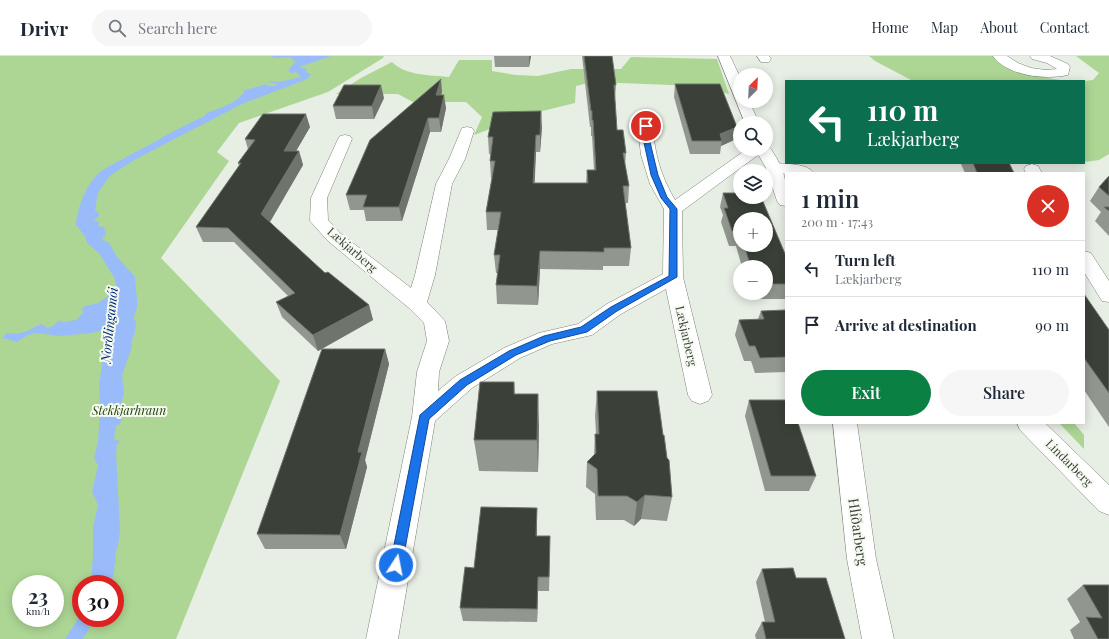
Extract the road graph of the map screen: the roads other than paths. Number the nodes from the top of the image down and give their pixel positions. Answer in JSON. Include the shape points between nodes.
{"nodes":[{"id":1,"x":724,"y":56,"type":"edge"},
{"id":2,"x":999,"y":56,"type":"edge"},
{"id":3,"x":1036,"y":56,"type":"edge"},
{"id":4,"x":733,"y":76,"type":"edge"},
{"id":5,"x":647,"y":115,"type":"dead end"},
{"id":6,"x":467,"y":131,"type":"dead end"},
{"id":7,"x":345,"y":139,"type":"dead end"},
{"id":8,"x":747,"y":156,"type":"edge"},
{"id":9,"x":768,"y":156,"type":"edge"},
{"id":10,"x":774,"y":168,"type":"junction"},
{"id":11,"x":803,"y":172,"type":"edge"},
{"id":12,"x":785,"y":198,"type":"edge"},
{"id":13,"x":673,"y":209,"type":"junction"},
{"id":14,"x":1085,"y":259,"type":"edge"},
{"id":15,"x":673,"y":277,"type":"junction"},
{"id":16,"x":1109,"y":296,"type":"edge"},
{"id":17,"x":416,"y":303,"type":"junction"},
{"id":18,"x":700,"y":395,"type":"dead end"},
{"id":19,"x":424,"y":417,"type":"junction"},
{"id":20,"x":845,"y":424,"type":"edge"},
{"id":21,"x":1030,"y":424,"type":"edge"},
{"id":22,"x":1109,"y":503,"type":"edge"},
{"id":23,"x":382,"y":639,"type":"edge"},
{"id":24,"x":878,"y":639,"type":"edge"}],
"edges":[{"from":1,"to":4,"type":"street"},
{"from":2,"to":3,"type":"street","via":[[1010,65],[1033,72],[1063,72],[1064,67],[1059,64]]},
{"from":5,"to":13,"type":"street","via":[[646,138],[655,175],[664,198]]},
{"from":6,"to":17,"type":"street","via":[[444,184],[425,275]]},
{"from":7,"to":17,"type":"street","name":"Lækjarberg","via":[[319,198],[319,221],[334,237]]},
{"from":8,"to":13,"type":"street"},
{"from":9,"to":10,"type":"street"},
{"from":10,"to":11,"type":"street"},
{"from":10,"to":12,"type":"street"},
{"from":13,"to":15,"type":"street","name":"Lækjarberg"},
{"from":14,"to":16,"type":"street"},
{"from":15,"to":18,"type":"street","name":"Lækjarberg"},
{"from":15,"to":19,"type":"street","via":[[614,309],[584,330],[547,338],[512,353],[464,382]]},
{"from":17,"to":19,"type":"street","name":"Lækjarberg","via":[[434,321],[438,342],[428,372]]},
{"from":19,"to":23,"type":"street","name":"Lækjarberg"},
{"from":20,"to":24,"type":"street","name":"Hlíðarberg","via":[[870,608]]},
{"from":21,"to":22,"type":"street","name":"Lindarberg"}]}
